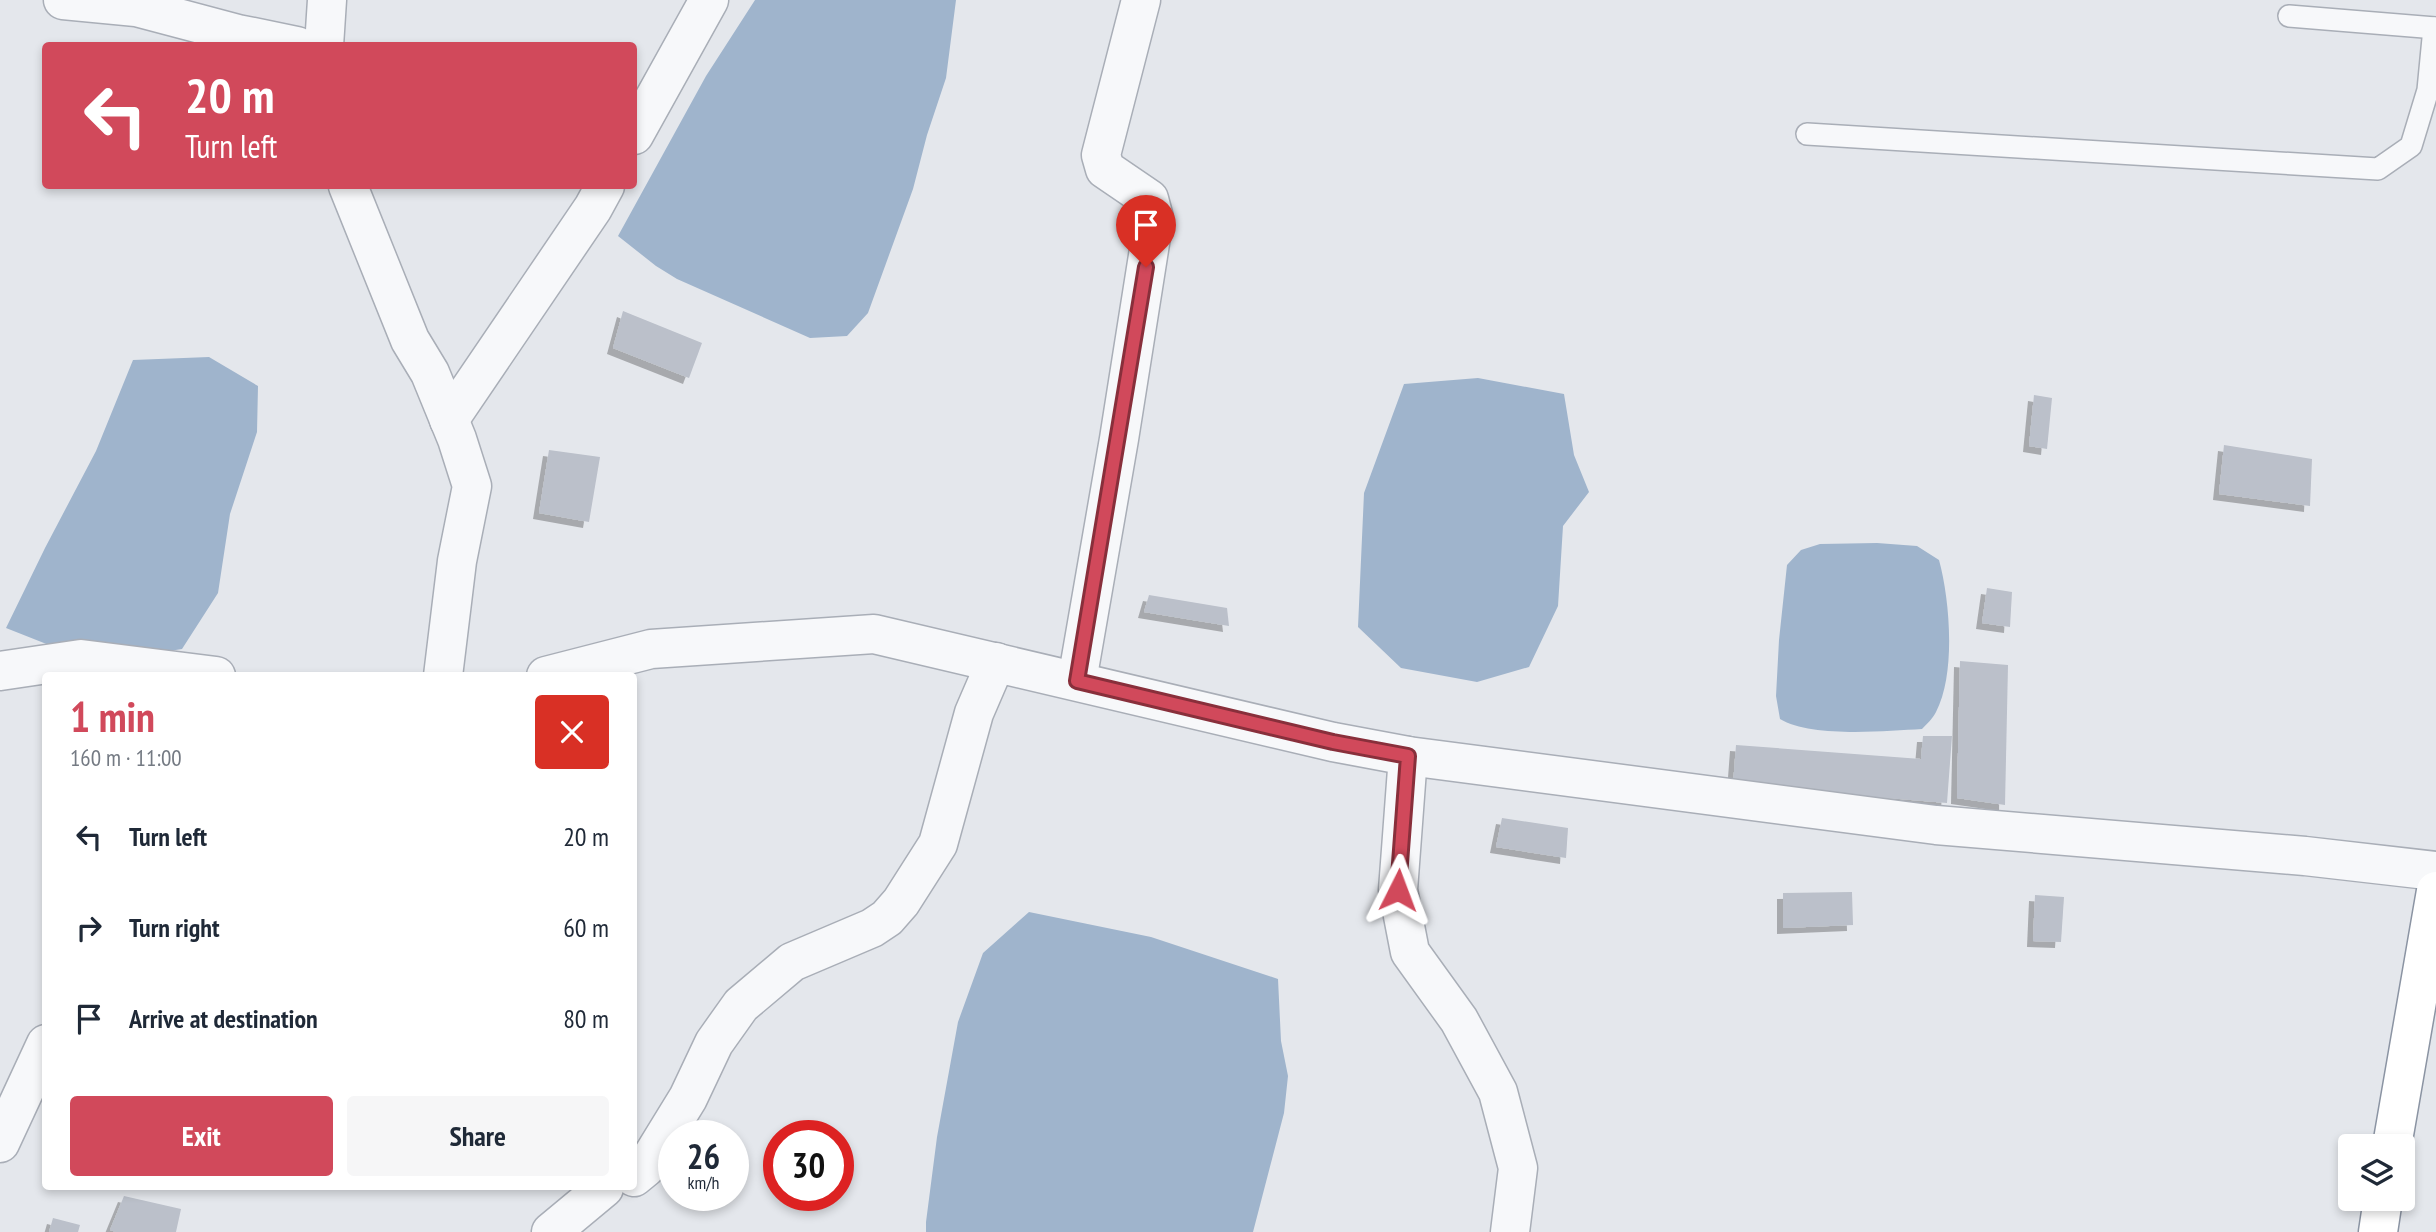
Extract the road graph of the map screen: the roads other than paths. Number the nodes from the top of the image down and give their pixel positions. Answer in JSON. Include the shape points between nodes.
{"nodes":[{"id":1,"x":63,"y":0,"type":"edge"},
{"id":2,"x":327,"y":0,"type":"edge"},
{"id":3,"x":709,"y":0,"type":"edge"},
{"id":4,"x":1141,"y":0,"type":"edge"},
{"id":5,"x":2289,"y":16,"type":"dead end"},
{"id":6,"x":2435,"y":28,"type":"edge"},
{"id":7,"x":279,"y":42,"type":"edge"},
{"id":8,"x":324,"y":42,"type":"edge"},
{"id":9,"x":637,"y":130,"type":"edge"},
{"id":10,"x":1807,"y":134,"type":"dead end"},
{"id":11,"x":349,"y":189,"type":"edge"},
{"id":12,"x":604,"y":189,"type":"edge"},
{"id":13,"x":450,"y":420,"type":"junction"},
{"id":14,"x":996,"y":662,"type":"junction"},
{"id":15,"x":0,"y":671,"type":"edge"},
{"id":16,"x":184,"y":672,"type":"edge"},
{"id":17,"x":443,"y":672,"type":"edge"},
{"id":18,"x":562,"y":672,"type":"edge"},
{"id":19,"x":1077,"y":681,"type":"junction"},
{"id":20,"x":1408,"y":756,"type":"junction"},
{"id":21,"x":2436,"y":871,"type":"edge"},
{"id":22,"x":2436,"y":891,"type":"edge"},
{"id":23,"x":42,"y":1052,"type":"edge"},
{"id":24,"x":2,"y":1133,"type":"edge"},
{"id":25,"x":2394,"y":1134,"type":"edge"},
{"id":26,"x":637,"y":1172,"type":"edge"},
{"id":27,"x":607,"y":1190,"type":"edge"},
{"id":28,"x":2381,"y":1211,"type":"edge"},
{"id":29,"x":551,"y":1232,"type":"edge"},
{"id":30,"x":1510,"y":1232,"type":"edge"},
{"id":31,"x":2378,"y":1232,"type":"edge"}],
"edges":[{"from":1,"to":7,"type":"street","via":[[136,7]]},
{"from":2,"to":8,"type":"street"},
{"from":3,"to":9,"type":"street"},
{"from":4,"to":19,"type":"street","via":[[1101,155],[1105,169],[1149,199],[1154,218]]},
{"from":5,"to":6,"type":"lane"},
{"from":6,"to":10,"type":"lane","via":[[2428,90],[2411,146],[2378,169]]},
{"from":11,"to":13,"type":"street","via":[[410,340]]},
{"from":12,"to":13,"type":"street"},
{"from":13,"to":17,"type":"street","via":[[472,486]]},
{"from":14,"to":18,"type":"street","via":[[874,634],[651,649]]},
{"from":14,"to":19,"type":"street"},
{"from":14,"to":26,"type":"street","via":[[974,713],[938,844],[901,902],[872,928],[793,962],[741,1004],[714,1043],[688,1098],[645,1168]]},
{"from":15,"to":16,"type":"street","via":[[81,659]]},
{"from":19,"to":20,"type":"street"},
{"from":20,"to":21,"type":"street","via":[[1936,825]]},
{"from":20,"to":30,"type":"street","via":[[1398,890],[1410,952],[1459,1020],[1498,1092],[1518,1168]]},
{"from":22,"to":25,"type":"highway"},
{"from":23,"to":24,"type":"street"},
{"from":27,"to":29,"type":"street"},
{"from":28,"to":31,"type":"highway"}]}
